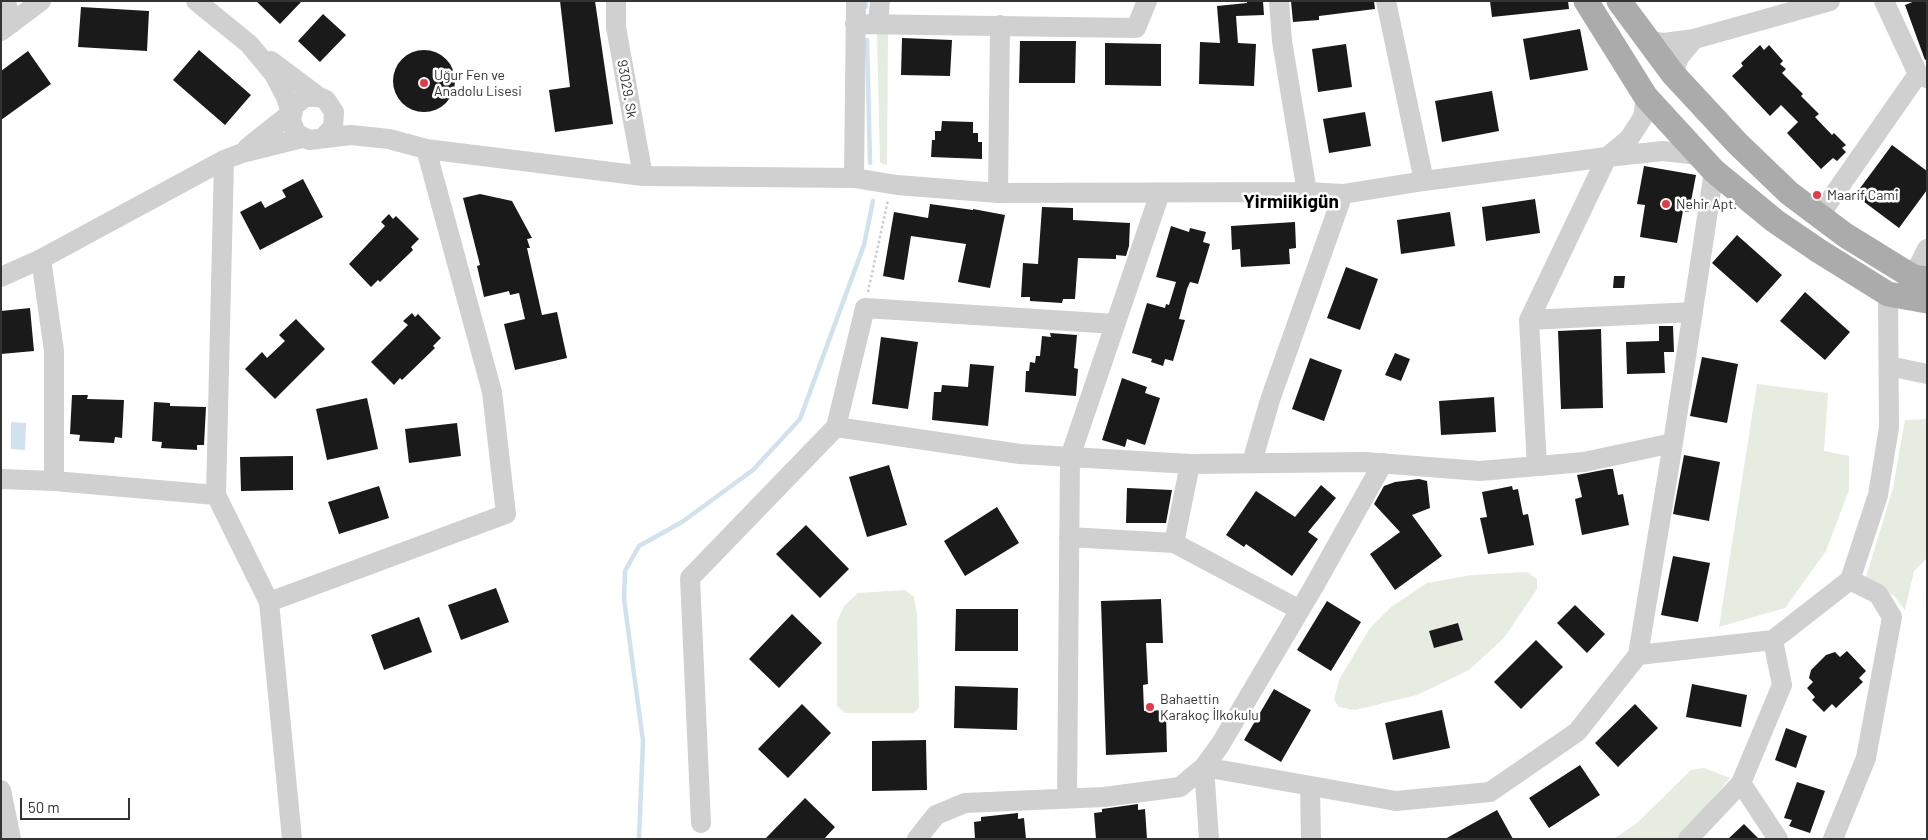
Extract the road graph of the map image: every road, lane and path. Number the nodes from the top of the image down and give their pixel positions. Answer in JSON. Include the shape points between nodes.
{"nodes":[{"id":1,"x":6,"y":1,"type":"edge"},
{"id":2,"x":41,"y":1,"type":"edge"},
{"id":3,"x":196,"y":1,"type":"edge"},
{"id":4,"x":616,"y":1,"type":"edge"},
{"id":5,"x":856,"y":1,"type":"edge"},
{"id":6,"x":880,"y":1,"type":"edge"},
{"id":7,"x":1147,"y":1,"type":"edge"},
{"id":8,"x":1279,"y":1,"type":"edge"},
{"id":9,"x":1386,"y":1,"type":"edge"},
{"id":10,"x":1586,"y":1,"type":"edge"},
{"id":11,"x":1618,"y":1,"type":"edge"},
{"id":12,"x":1830,"y":1,"type":"edge"},
{"id":13,"x":1884,"y":1,"type":"edge"},
{"id":14,"x":878,"y":23,"type":"junction"},
{"id":15,"x":856,"y":24,"type":"junction"},
{"id":16,"x":1000,"y":25,"type":"junction"},
{"id":17,"x":6,"y":28,"type":"edge"},
{"id":18,"x":1694,"y":39,"type":"junction"},
{"id":19,"x":1648,"y":42,"type":"junction"},
{"id":20,"x":249,"y":44,"type":"junction"},
{"id":21,"x":1673,"y":74,"type":"junction"},
{"id":22,"x":1923,"y":76,"type":"edge"},
{"id":23,"x":1646,"y":97,"type":"junction"},
{"id":24,"x":325,"y":101,"type":"junction"},
{"id":25,"x":291,"y":113,"type":"junction"},
{"id":26,"x":302,"y":138,"type":"junction"},
{"id":27,"x":323,"y":138,"type":"junction"},
{"id":28,"x":389,"y":139,"type":"junction"},
{"id":29,"x":1737,"y":143,"type":"junction"},
{"id":30,"x":426,"y":149,"type":"junction"},
{"id":31,"x":233,"y":156,"type":"junction"},
{"id":32,"x":1607,"y":157,"type":"junction"},
{"id":33,"x":1708,"y":164,"type":"junction"},
{"id":34,"x":643,"y":176,"type":"junction"},
{"id":35,"x":854,"y":178,"type":"junction"},
{"id":36,"x":1424,"y":181,"type":"junction"},
{"id":37,"x":891,"y":184,"type":"junction"},
{"id":38,"x":1307,"y":192,"type":"junction"},
{"id":39,"x":998,"y":193,"type":"junction"},
{"id":40,"x":1160,"y":193,"type":"junction"},
{"id":41,"x":1343,"y":194,"type":"junction"},
{"id":42,"x":1820,"y":216,"type":"junction"},
{"id":43,"x":1927,"y":249,"type":"edge"},
{"id":44,"x":41,"y":260,"type":"junction"},
{"id":45,"x":1,"y":277,"type":"edge"},
{"id":46,"x":1920,"y":278,"type":"edge"},
{"id":47,"x":1888,"y":294,"type":"junction"},
{"id":48,"x":1927,"y":301,"type":"edge"},
{"id":49,"x":865,"y":308,"type":"junction"},
{"id":50,"x":1693,"y":312,"type":"junction"},
{"id":51,"x":1529,"y":320,"type":"junction"},
{"id":52,"x":1115,"y":324,"type":"junction"},
{"id":53,"x":1889,"y":366,"type":"junction"},
{"id":54,"x":1927,"y":374,"type":"edge"},
{"id":55,"x":836,"y":427,"type":"junction"},
{"id":56,"x":1673,"y":443,"type":"junction"},
{"id":57,"x":1070,"y":457,"type":"junction"},
{"id":58,"x":1252,"y":462,"type":"junction"},
{"id":59,"x":1383,"y":463,"type":"junction"},
{"id":60,"x":1190,"y":464,"type":"junction"},
{"id":61,"x":1537,"y":466,"type":"junction"},
{"id":62,"x":1,"y":479,"type":"edge"},
{"id":63,"x":54,"y":481,"type":"junction"},
{"id":64,"x":216,"y":496,"type":"junction"},
{"id":65,"x":1069,"y":537,"type":"junction"},
{"id":66,"x":1174,"y":543,"type":"junction"},
{"id":67,"x":1850,"y":580,"type":"junction"},
{"id":68,"x":269,"y":602,"type":"junction"},
{"id":69,"x":1300,"y":610,"type":"junction"},
{"id":70,"x":1773,"y":640,"type":"junction"},
{"id":71,"x":1638,"y":655,"type":"junction"},
{"id":72,"x":1204,"y":768,"type":"junction"},
{"id":73,"x":1741,"y":783,"type":"junction"},
{"id":74,"x":1310,"y":786,"type":"junction"},
{"id":75,"x":1,"y":790,"type":"edge"},
{"id":76,"x":1067,"y":799,"type":"junction"},
{"id":77,"x":702,"y":824,"type":"dead end"},
{"id":78,"x":11,"y":839,"type":"edge"},
{"id":79,"x":292,"y":839,"type":"edge"},
{"id":80,"x":917,"y":839,"type":"edge"},
{"id":81,"x":1209,"y":839,"type":"edge"},
{"id":82,"x":1311,"y":839,"type":"edge"},
{"id":83,"x":1688,"y":839,"type":"edge"},
{"id":84,"x":1778,"y":839,"type":"edge"},
{"id":85,"x":1833,"y":839,"type":"edge"}],
"edges":[{"from":1,"to":17,"type":"street"},
{"from":2,"to":17,"type":"street"},
{"from":3,"to":20,"type":"street"},
{"from":4,"to":34,"type":"street","name":"93029. Sk","via":[[616,27]]},
{"from":5,"to":15,"type":"street"},
{"from":6,"to":14,"type":"street"},
{"from":7,"to":16,"type":"street","via":[[1136,28]]},
{"from":8,"to":38,"type":"street","via":[[1283,50]]},
{"from":9,"to":36,"type":"street"},
{"from":10,"to":23,"type":"main road"},
{"from":11,"to":19,"type":"main road"},
{"from":12,"to":18,"type":"street"},
{"from":13,"to":22,"type":"street"},
{"from":14,"to":15,"type":"street"},
{"from":14,"to":16,"type":"street"},
{"from":15,"to":35,"type":"street"},
{"from":16,"to":39,"type":"street"},
{"from":18,"to":19,"type":"street"},
{"from":18,"to":21,"type":"street","via":[[1679,57]]},
{"from":19,"to":21,"type":"main road"},
{"from":20,"to":24,"type":"street"},
{"from":20,"to":25,"type":"street","via":[[274,74]]},
{"from":21,"to":23,"type":"main road","via":[[1660,78],[1650,87]]},
{"from":21,"to":29,"type":"main road"},
{"from":22,"to":42,"type":"street"},
{"from":23,"to":32,"type":"street","via":[[1643,117],[1629,139]]},
{"from":23,"to":33,"type":"main road"},
{"from":24,"to":25,"type":"street","via":[[305,97]]},
{"from":24,"to":27,"type":"street","via":[[335,119]]},
{"from":24,"to":28,"type":"street","via":[[363,127]]},
{"from":25,"to":26,"type":"street","via":[[292,127]]},
{"from":25,"to":31,"type":"street"},
{"from":26,"to":27,"type":"street"},
{"from":26,"to":31,"type":"street"},
{"from":27,"to":28,"type":"street","via":[[351,135]]},
{"from":28,"to":30,"type":"street"},
{"from":29,"to":33,"type":"main road","via":[[1722,162]]},
{"from":29,"to":42,"type":"main road","via":[[1789,193]]},
{"from":30,"to":34,"type":"street"},
{"from":30,"to":68,"type":"street","via":[[492,392],[506,514]]},
{"from":31,"to":44,"type":"street"},
{"from":31,"to":64,"type":"street"},
{"from":32,"to":33,"type":"street","via":[[1663,150]]},
{"from":32,"to":36,"type":"street"},
{"from":32,"to":51,"type":"street"},
{"from":33,"to":47,"type":"main road","via":[[1775,222]]},
{"from":33,"to":50,"type":"street"},
{"from":34,"to":35,"type":"street"},
{"from":35,"to":37,"type":"street"},
{"from":36,"to":41,"type":"street"},
{"from":37,"to":39,"type":"street"},
{"from":37,"to":49,"type":"path"},
{"from":38,"to":40,"type":"street"},
{"from":38,"to":41,"type":"street"},
{"from":39,"to":40,"type":"street"},
{"from":40,"to":52,"type":"street"},
{"from":41,"to":58,"type":"street","via":[[1270,400]]},
{"from":42,"to":46,"type":"main road","via":[[1845,235]]},
{"from":43,"to":46,"type":"street"},
{"from":44,"to":45,"type":"street"},
{"from":44,"to":63,"type":"street","via":[[54,350]]},
{"from":47,"to":48,"type":"main road"},
{"from":47,"to":53,"type":"street"},
{"from":49,"to":52,"type":"street"},
{"from":49,"to":55,"type":"street"},
{"from":50,"to":51,"type":"street"},
{"from":50,"to":56,"type":"street"},
{"from":51,"to":61,"type":"street"},
{"from":52,"to":57,"type":"street"},
{"from":53,"to":54,"type":"street"},
{"from":53,"to":67,"type":"street","via":[[1889,427],[1878,494]]},
{"from":55,"to":57,"type":"street","via":[[1020,454]]},
{"from":55,"to":77,"type":"street","via":[[690,578]]},
{"from":56,"to":61,"type":"street","via":[[1584,462]]},
{"from":56,"to":71,"type":"street"},
{"from":57,"to":60,"type":"street"},
{"from":57,"to":65,"type":"street"},
{"from":58,"to":59,"type":"street"},
{"from":58,"to":60,"type":"street"},
{"from":59,"to":61,"type":"street","via":[[1480,470]]},
{"from":59,"to":69,"type":"street"},
{"from":60,"to":66,"type":"street"},
{"from":62,"to":63,"type":"street"},
{"from":63,"to":64,"type":"street"},
{"from":64,"to":68,"type":"street"},
{"from":65,"to":66,"type":"street"},
{"from":65,"to":76,"type":"street"},
{"from":66,"to":69,"type":"street"},
{"from":67,"to":70,"type":"street"},
{"from":67,"to":85,"type":"street","via":[[1878,594],[1892,617],[1866,758]]},
{"from":68,"to":79,"type":"street"},
{"from":69,"to":72,"type":"street"},
{"from":70,"to":71,"type":"street"},
{"from":70,"to":73,"type":"street","via":[[1782,686]]},
{"from":71,"to":74,"type":"street","via":[[1577,732],[1490,792],[1396,801]]},
{"from":72,"to":74,"type":"street"},
{"from":72,"to":76,"type":"street","via":[[1180,787]]},
{"from":72,"to":81,"type":"street"},
{"from":73,"to":83,"type":"street"},
{"from":73,"to":84,"type":"street"},
{"from":74,"to":82,"type":"street"},
{"from":75,"to":78,"type":"street"},
{"from":76,"to":80,"type":"street","via":[[965,803],[936,815]]}]}
